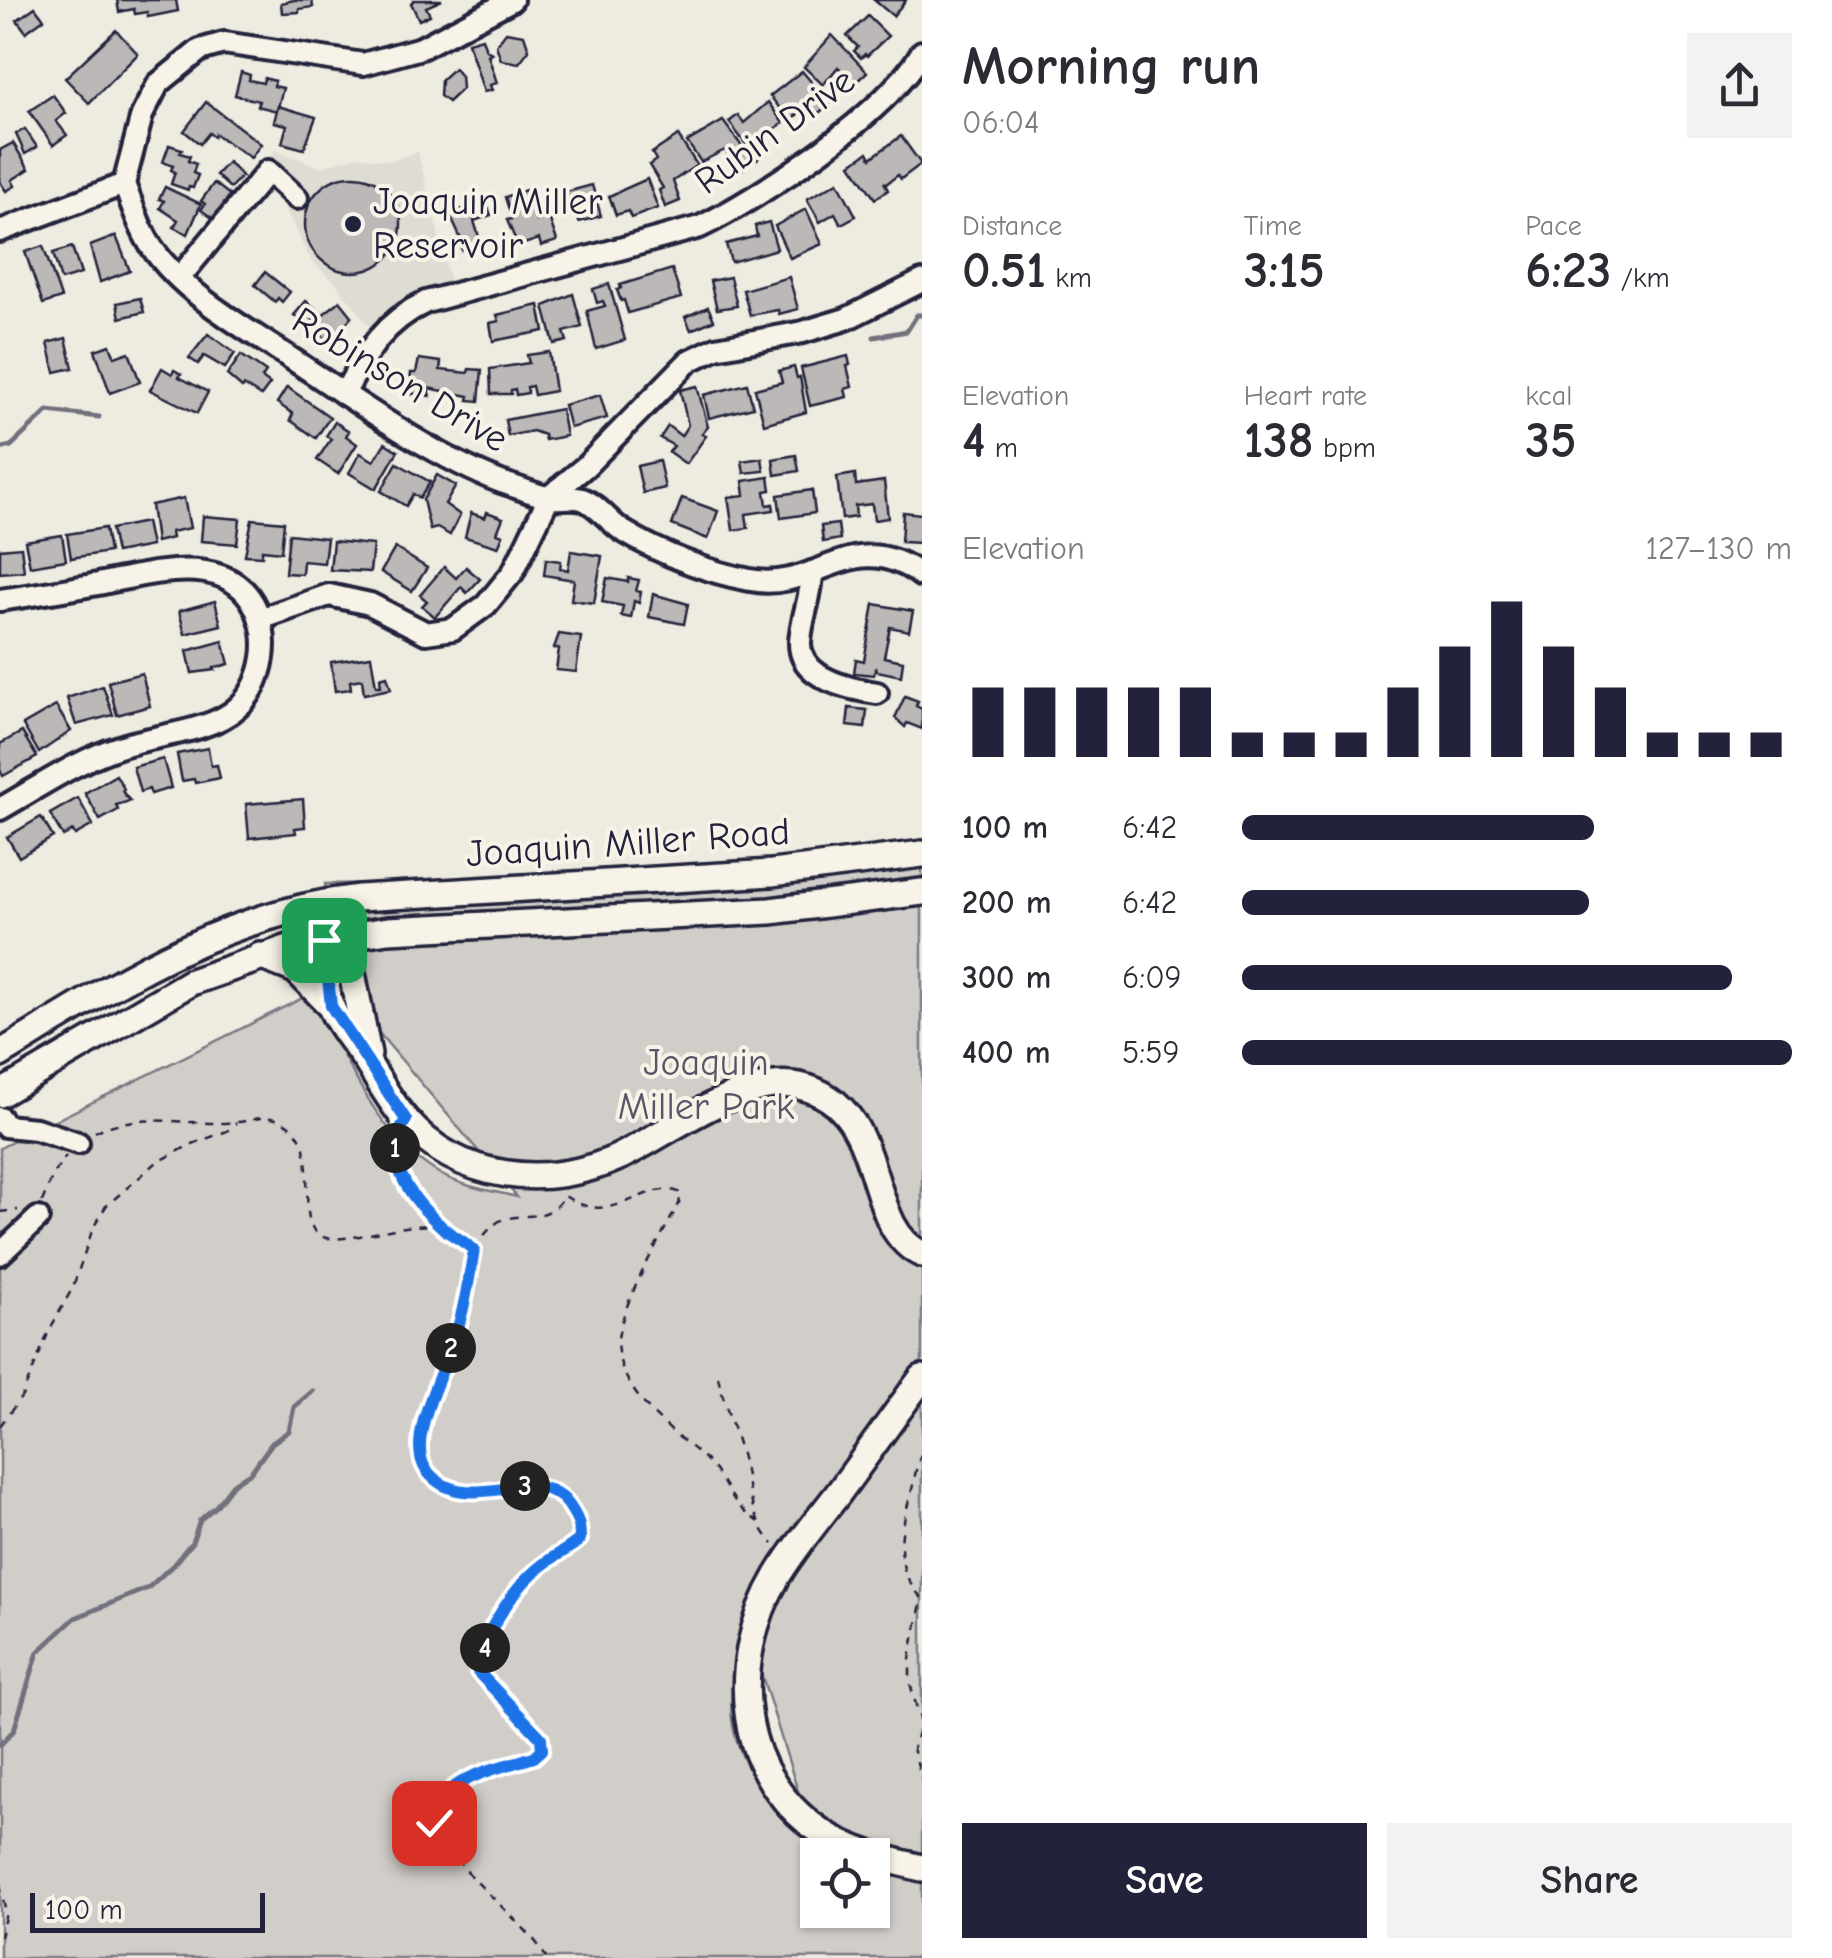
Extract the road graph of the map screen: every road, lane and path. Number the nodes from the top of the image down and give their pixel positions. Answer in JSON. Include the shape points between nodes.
{"nodes":[{"id":1,"x":512,"y":0,"type":"edge"},
{"id":2,"x":922,"y":52,"type":"edge"},
{"id":3,"x":124,"y":184,"type":"junction"},
{"id":4,"x":297,"y":198,"type":"dead end"},
{"id":5,"x":0,"y":231,"type":"edge"},
{"id":6,"x":180,"y":277,"type":"junction"},
{"id":7,"x":922,"y":281,"type":"edge"},
{"id":8,"x":344,"y":394,"type":"junction"},
{"id":9,"x":548,"y":498,"type":"junction"},
{"id":10,"x":812,"y":572,"type":"junction"},
{"id":11,"x":922,"y":576,"type":"edge"},
{"id":12,"x":0,"y":600,"type":"edge"},
{"id":13,"x":260,"y":619,"type":"junction"},
{"id":14,"x":878,"y":694,"type":"dead end"},
{"id":15,"x":0,"y":810,"type":"edge"},
{"id":16,"x":922,"y":854,"type":"edge"},
{"id":17,"x":922,"y":892,"type":"edge"},
{"id":18,"x":328,"y":902,"type":"junction"},
{"id":19,"x":388,"y":930,"type":"junction"},
{"id":20,"x":334,"y":938,"type":"junction"},
{"id":21,"x":260,"y":956,"type":"junction"},
{"id":22,"x":358,"y":999,"type":"junction"},
{"id":23,"x":331,"y":1006,"type":"junction"},
{"id":24,"x":0,"y":1054,"type":"edge"},
{"id":25,"x":371,"y":1069,"type":"junction"},
{"id":26,"x":0,"y":1094,"type":"edge"},
{"id":27,"x":0,"y":1118,"type":"edge"},
{"id":28,"x":406,"y":1120,"type":"junction"},
{"id":29,"x":238,"y":1122,"type":"junction"},
{"id":30,"x":78,"y":1143,"type":"junction"},
{"id":31,"x":564,"y":1185,"type":"junction"},
{"id":32,"x":38,"y":1218,"type":"joint"},
{"id":33,"x":442,"y":1227,"type":"junction"},
{"id":34,"x":474,"y":1250,"type":"junction"},
{"id":35,"x":0,"y":1254,"type":"edge"},
{"id":36,"x":922,"y":1254,"type":"edge"},
{"id":37,"x":718,"y":1376,"type":"dead end"},
{"id":38,"x":922,"y":1378,"type":"edge"},
{"id":39,"x":0,"y":1426,"type":"edge"},
{"id":40,"x":922,"y":1454,"type":"edge"},
{"id":41,"x":758,"y":1521,"type":"junction"},
{"id":42,"x":790,"y":1556,"type":"junction"},
{"id":43,"x":922,"y":1598,"type":"edge"},
{"id":44,"x":922,"y":1780,"type":"edge"},
{"id":45,"x":922,"y":1868,"type":"edge"},
{"id":46,"x":0,"y":1884,"type":"edge"},
{"id":47,"x":0,"y":1938,"type":"edge"},
{"id":48,"x":546,"y":1958,"type":"edge"}],
"edges":[{"from":1,"to":3,"type":"street","via":[[420,48],[363,64],[224,43],[200,50],[158,84],[142,115]]},
{"from":2,"to":8,"type":"street","name":"Rubin Drive","via":[[871,109],[740,208],[700,227],[426,302],[400,315],[378,338]]},
{"from":3,"to":5,"type":"street"},
{"from":3,"to":6,"type":"street","name":"Robinson Drive","via":[[151,246]]},
{"from":4,"to":6,"type":"street","via":[[268,171]]},
{"from":6,"to":8,"type":"street","name":"Robinson Drive","via":[[216,309]]},
{"from":7,"to":9,"type":"street","via":[[846,319],[716,348],[690,361]]},
{"from":8,"to":9,"type":"street","name":"Robinson Drive","via":[[462,463]]},
{"from":9,"to":10,"type":"street","name":"Robinson Drive","via":[[584,499],[622,531],[715,572],[757,582]]},
{"from":9,"to":13,"type":"street","via":[[513,572],[486,605],[453,628],[426,633],[370,604],[329,595]]},
{"from":10,"to":11,"type":"street","name":"Robinson Drive","via":[[838,560],[881,556]]},
{"from":10,"to":14,"type":"street","via":[[799,646],[804,660],[840,688]]},
{"from":12,"to":13,"type":"street","via":[[174,569],[207,570],[234,582]]},
{"from":13,"to":15,"type":"street","via":[[261,666],[238,708],[85,760]]},
{"from":16,"to":18,"type":"main road","name":"Joaquin Miller Road","via":[[772,873]]},
{"from":17,"to":19,"type":"main road","name":"Joaquin Miller Road","via":[[770,912]]},
{"from":18,"to":20,"type":"main road"},
{"from":18,"to":24,"type":"main road","name":"Joaquin Miller Road","via":[[187,945]]},
{"from":19,"to":20,"type":"main road","name":"Joaquin Miller Road"},
{"from":19,"to":22,"type":"main road","via":[[366,957]]},
{"from":20,"to":21,"type":"main road","name":"Joaquin Miller Road"},
{"from":20,"to":22,"type":"main road"},
{"from":20,"to":23,"type":"main road"},
{"from":21,"to":23,"type":"main road","via":[[296,970]]},
{"from":21,"to":26,"type":"main road","name":"Joaquin Miller Road","via":[[192,982]]},
{"from":22,"to":25,"type":"main road"},
{"from":23,"to":25,"type":"main road"},
{"from":25,"to":28,"type":"main road"},
{"from":27,"to":30,"type":"street","via":[[5,1126]]},
{"from":28,"to":31,"type":"main road","via":[[438,1149],[482,1169]]},
{"from":28,"to":33,"type":"path","via":[[396,1134],[400,1174]]},
{"from":29,"to":30,"type":"path","via":[[128,1122]]},
{"from":29,"to":33,"type":"path","via":[[274,1118],[299,1135],[310,1170],[311,1228],[321,1236]]},
{"from":29,"to":39,"type":"path","via":[[156,1163],[106,1206],[22,1396]]},
{"from":30,"to":32,"type":"path","via":[[54,1174]]},
{"from":31,"to":34,"type":"path","via":[[544,1214],[506,1218]]},
{"from":31,"to":36,"type":"main road","via":[[751,1088],[799,1086],[827,1098],[851,1120],[894,1228]]},
{"from":31,"to":41,"type":"path","via":[[580,1206],[597,1210],[659,1192],[681,1193],[630,1302],[618,1351],[640,1398],[714,1468],[736,1507]]},
{"from":32,"to":35,"type":"street"},
{"from":33,"to":34,"type":"path"},
{"from":34,"to":48,"type":"path","via":[[455,1337],[423,1423],[424,1468],[436,1480],[479,1494],[546,1488],[580,1522],[580,1539],[522,1583],[478,1658],[478,1672],[541,1738],[542,1750],[446,1791],[434,1823],[440,1839]]},
{"from":37,"to":41,"type":"path"},
{"from":38,"to":42,"type":"main road"},
{"from":40,"to":43,"type":"path","via":[[899,1551]]},
{"from":41,"to":42,"type":"path","via":[[774,1546]]},
{"from":42,"to":45,"type":"main road","via":[[750,1640],[746,1698],[757,1752],[783,1797],[814,1826],[860,1851]]},
{"from":43,"to":44,"type":"path","via":[[910,1683],[920,1723],[913,1748]]},
{"from":46,"to":47,"type":"path","via":[[6,1913]]}]}
